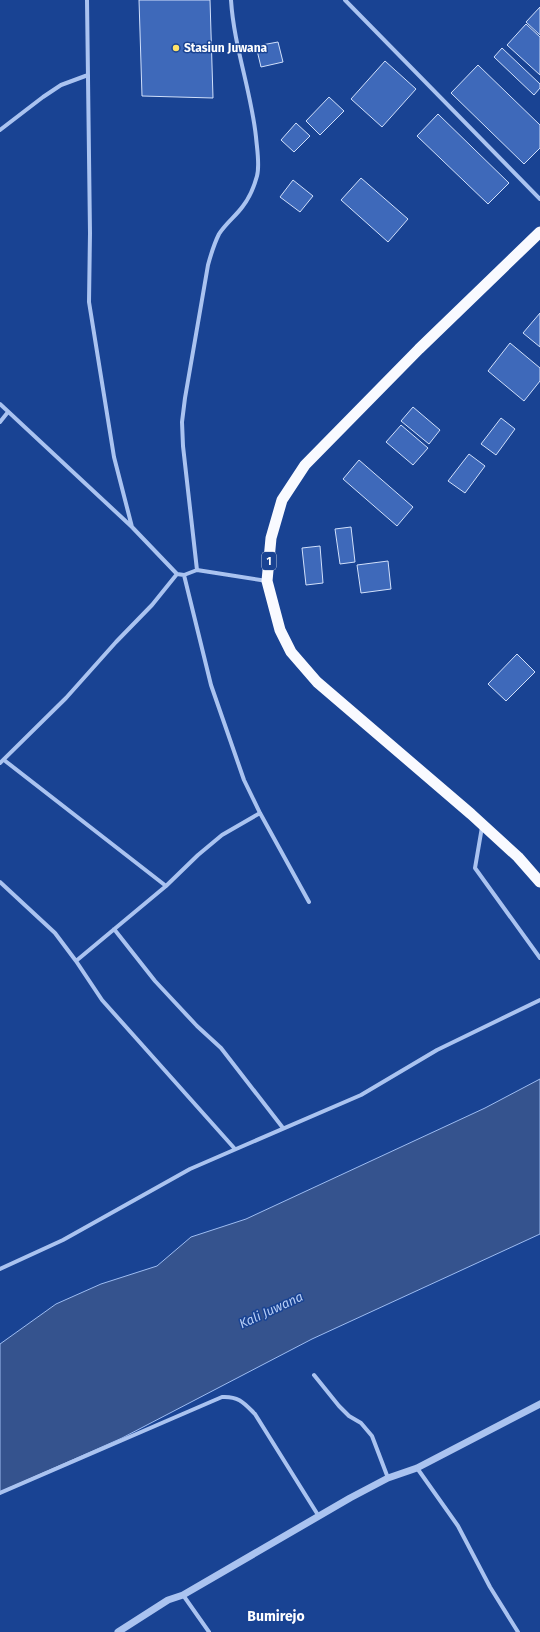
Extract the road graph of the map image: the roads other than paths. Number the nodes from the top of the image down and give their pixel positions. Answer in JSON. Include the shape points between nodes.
{"nodes":[{"id":1,"x":87,"y":0,"type":"edge"},
{"id":2,"x":231,"y":0,"type":"edge"},
{"id":3,"x":345,"y":0,"type":"edge"},
{"id":4,"x":88,"y":75,"type":"junction"},
{"id":5,"x":0,"y":130,"type":"edge"},
{"id":6,"x":540,"y":199,"type":"edge"},
{"id":7,"x":540,"y":232,"type":"edge"},
{"id":8,"x":0,"y":404,"type":"edge"},
{"id":9,"x":8,"y":412,"type":"junction"},
{"id":10,"x":0,"y":422,"type":"edge"},
{"id":11,"x":132,"y":528,"type":"junction"},
{"id":12,"x":197,"y":570,"type":"junction"},
{"id":13,"x":177,"y":574,"type":"junction"},
{"id":14,"x":184,"y":575,"type":"junction"},
{"id":15,"x":267,"y":581,"type":"junction"},
{"id":16,"x":4,"y":760,"type":"junction"},
{"id":17,"x":0,"y":763,"type":"edge"},
{"id":18,"x":260,"y":813,"type":"junction"},
{"id":19,"x":482,"y":825,"type":"junction"},
{"id":20,"x":0,"y":882,"type":"edge"},
{"id":21,"x":540,"y":882,"type":"edge"},
{"id":22,"x":166,"y":886,"type":"junction"},
{"id":23,"x":309,"y":902,"type":"dead end"},
{"id":24,"x":114,"y":930,"type":"junction"},
{"id":25,"x":540,"y":958,"type":"edge"},
{"id":26,"x":76,"y":960,"type":"junction"},
{"id":27,"x":540,"y":1000,"type":"edge"},
{"id":28,"x":283,"y":1128,"type":"junction"},
{"id":29,"x":235,"y":1149,"type":"junction"},
{"id":30,"x":0,"y":1269,"type":"edge"},
{"id":31,"x":314,"y":1375,"type":"dead end"},
{"id":32,"x":540,"y":1404,"type":"edge"},
{"id":33,"x":417,"y":1468,"type":"junction"},
{"id":34,"x":388,"y":1478,"type":"junction"},
{"id":35,"x":0,"y":1493,"type":"edge"},
{"id":36,"x":318,"y":1515,"type":"junction"},
{"id":37,"x":183,"y":1595,"type":"junction"},
{"id":38,"x":118,"y":1632,"type":"edge"},
{"id":39,"x":209,"y":1632,"type":"edge"},
{"id":40,"x":518,"y":1632,"type":"edge"}],
"edges":[{"from":1,"to":4,"type":"street"},
{"from":2,"to":12,"type":"street","via":[[233,25],[253,111],[258,174],[252,193],[227,224],[213,248],[185,398],[183,446]]},
{"from":3,"to":6,"type":"street"},
{"from":4,"to":5,"type":"street","via":[[61,85]]},
{"from":4,"to":11,"type":"street","via":[[89,302],[114,456]]},
{"from":7,"to":15,"type":"highway","number":"1","via":[[419,349],[305,465],[282,500],[272,538]]},
{"from":8,"to":9,"type":"street"},
{"from":9,"to":10,"type":"street"},
{"from":9,"to":11,"type":"street"},
{"from":11,"to":13,"type":"street"},
{"from":12,"to":14,"type":"street"},
{"from":12,"to":15,"type":"street"},
{"from":13,"to":14,"type":"street"},
{"from":13,"to":16,"type":"street","via":[[152,606]]},
{"from":14,"to":18,"type":"street","via":[[211,685],[244,780]]},
{"from":15,"to":19,"type":"highway","number":"1","via":[[280,630],[291,652],[317,682]]},
{"from":16,"to":17,"type":"street"},
{"from":16,"to":22,"type":"street"},
{"from":18,"to":22,"type":"street","via":[[222,835]]},
{"from":18,"to":23,"type":"street"},
{"from":19,"to":21,"type":"highway","number":"1","via":[[518,857]]},
{"from":19,"to":25,"type":"street","via":[[474,868]]},
{"from":20,"to":26,"type":"street","via":[[55,933]]},
{"from":22,"to":24,"type":"street"},
{"from":24,"to":26,"type":"street"},
{"from":24,"to":28,"type":"street","via":[[155,981],[221,1048]]},
{"from":26,"to":29,"type":"street","via":[[102,1000]]},
{"from":27,"to":28,"type":"street","via":[[437,1050],[361,1095]]},
{"from":28,"to":29,"type":"street"},
{"from":29,"to":30,"type":"street","via":[[190,1169],[63,1240]]},
{"from":31,"to":34,"type":"street","via":[[339,1406],[361,1423],[372,1436]]},
{"from":32,"to":33,"type":"street"},
{"from":33,"to":34,"type":"street"},
{"from":33,"to":40,"type":"street","via":[[458,1526],[490,1587]]},
{"from":34,"to":36,"type":"street"},
{"from":35,"to":36,"type":"street","via":[[222,1396],[232,1396],[242,1401],[255,1414]]},
{"from":36,"to":37,"type":"street"},
{"from":37,"to":38,"type":"street","via":[[168,1600]]},
{"from":37,"to":39,"type":"street"}]}
